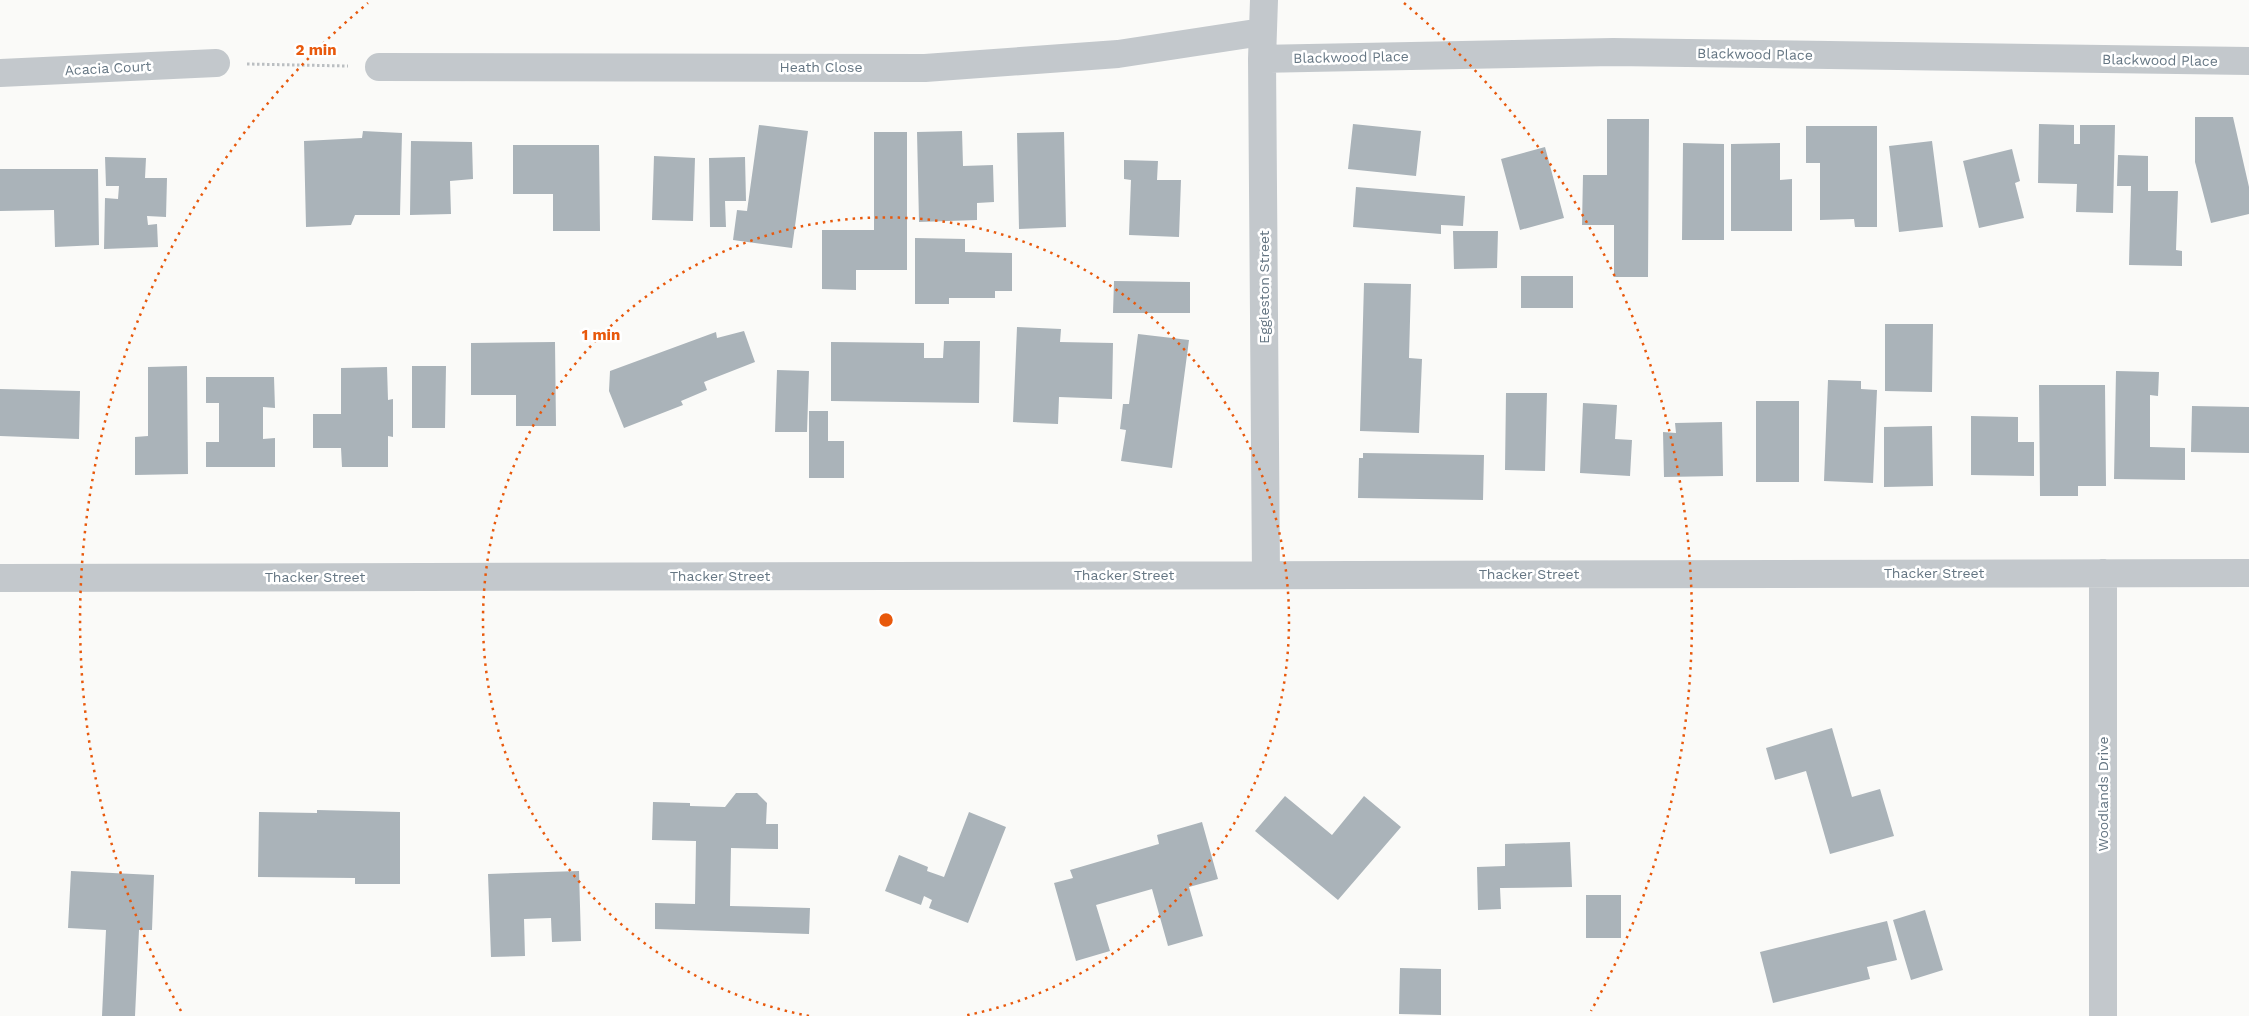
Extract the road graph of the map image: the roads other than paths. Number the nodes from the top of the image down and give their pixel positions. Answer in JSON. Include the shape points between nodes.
{"nodes":[{"id":1,"x":1264,"y":0,"type":"edge"},
{"id":2,"x":1262,"y":32,"type":"junction"},
{"id":3,"x":1262,"y":59,"type":"junction"},
{"id":4,"x":2249,"y":61,"type":"edge"},
{"id":5,"x":216,"y":63,"type":"road end"},
{"id":6,"x":379,"y":67,"type":"road end"},
{"id":7,"x":0,"y":72,"type":"edge"},
{"id":8,"x":2249,"y":572,"type":"edge"},
{"id":9,"x":2103,"y":573,"type":"junction"},
{"id":10,"x":1266,"y":575,"type":"junction"},
{"id":11,"x":0,"y":578,"type":"edge"},
{"id":12,"x":2103,"y":1016,"type":"edge"}],
"edges":[{"from":1,"to":2,"type":"street","name":"Eggleston Street"},
{"from":2,"to":3,"type":"street","name":"Eggleston Street"},
{"from":2,"to":6,"type":"street","name":"Heath Close","via":[[1118,54],[926,68]]},
{"from":3,"to":4,"type":"street","name":"Blackwood Place","via":[[1613,52]]},
{"from":3,"to":10,"type":"street","name":"Eggleston Street"},
{"from":5,"to":7,"type":"street","name":"Acacia Court"},
{"from":8,"to":9,"type":"street","name":"Thacker Street"},
{"from":9,"to":10,"type":"street","name":"Thacker Street"},
{"from":9,"to":12,"type":"street","name":"Woodlands Drive"},
{"from":10,"to":11,"type":"street","name":"Thacker Street"}]}
